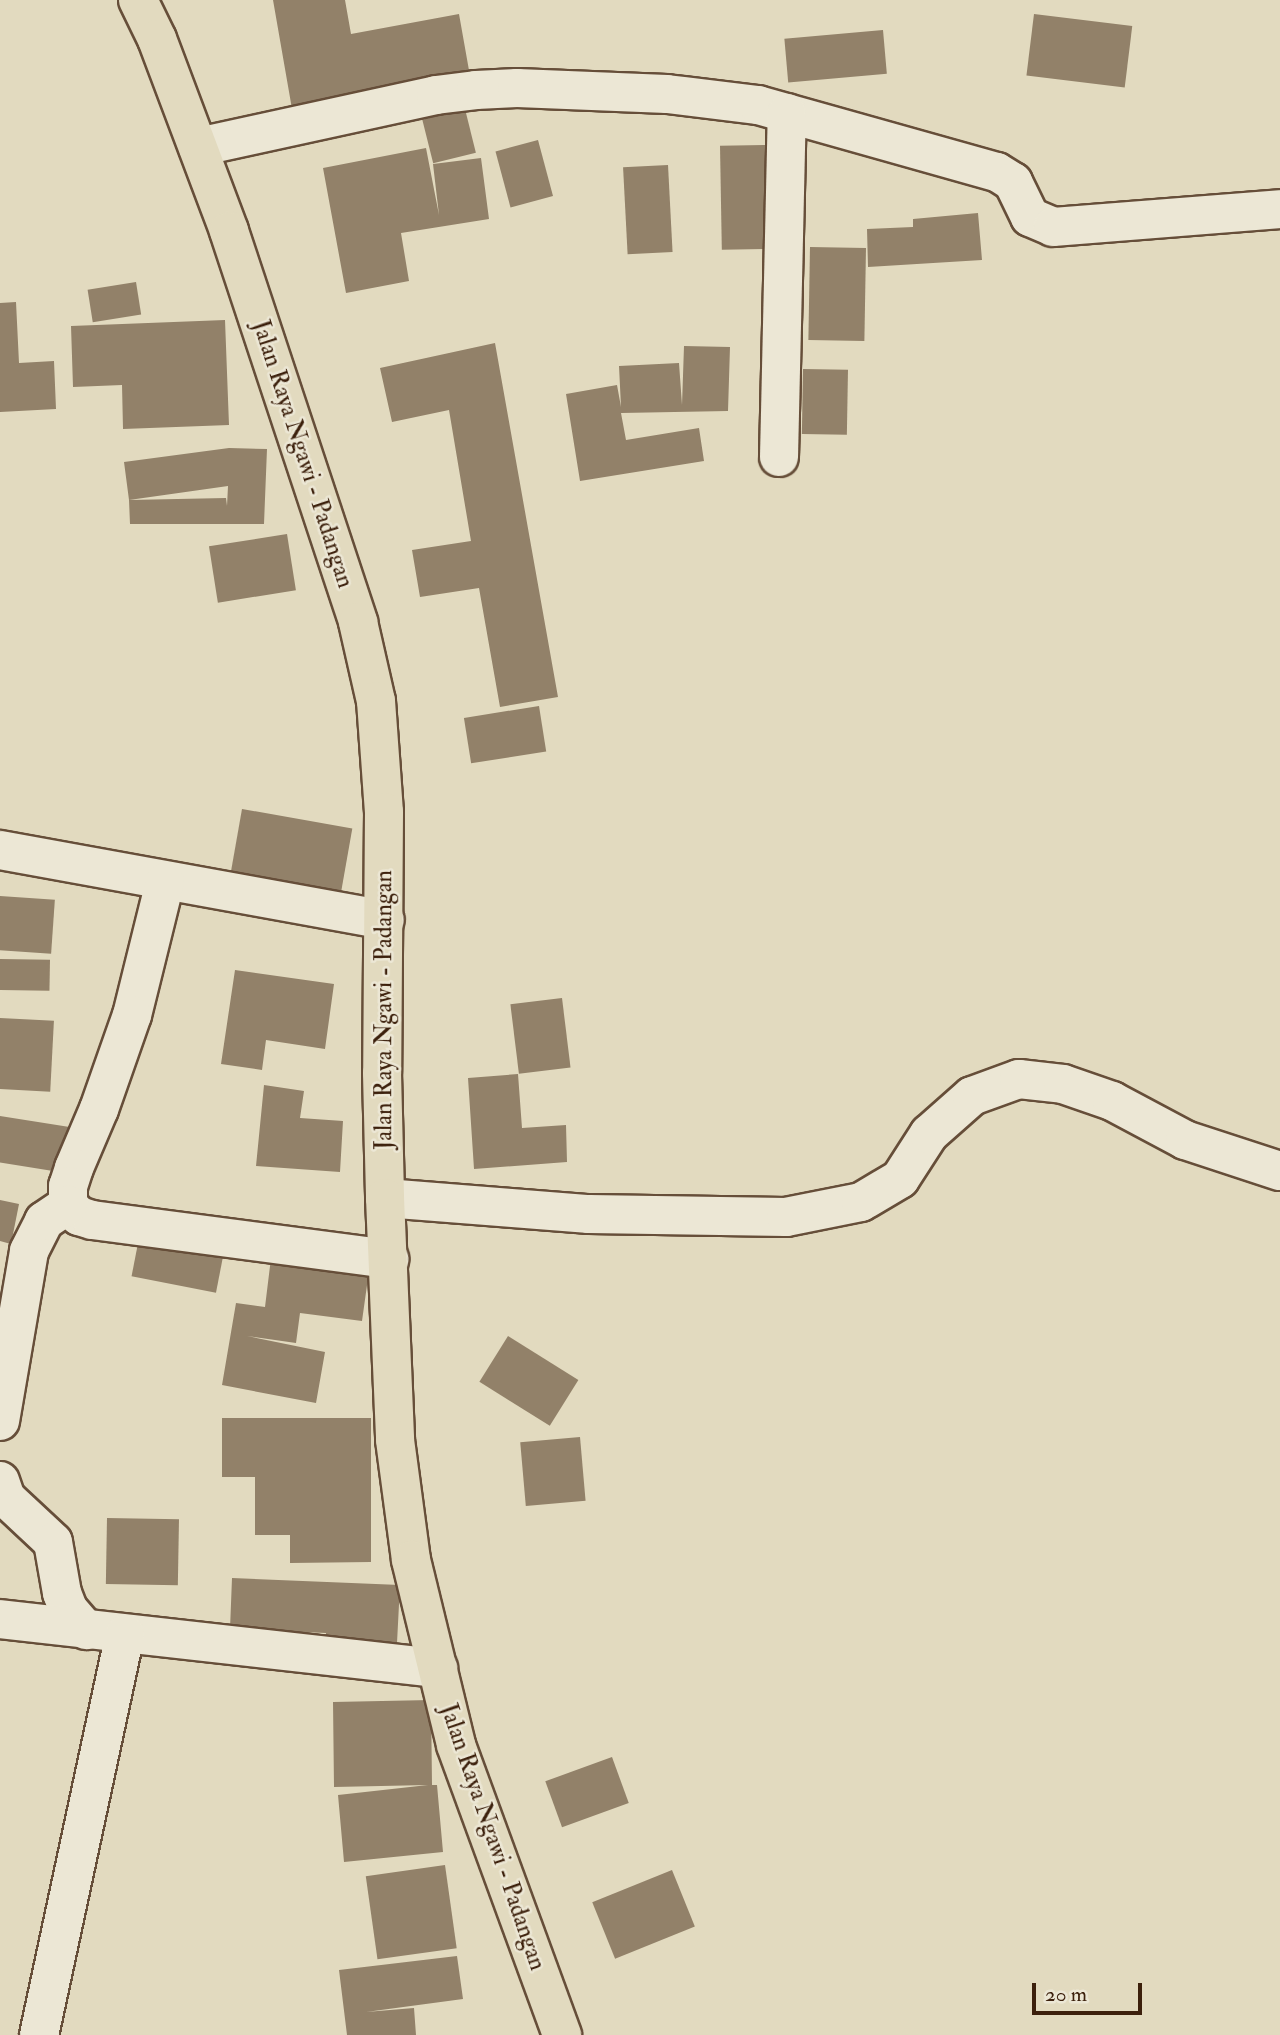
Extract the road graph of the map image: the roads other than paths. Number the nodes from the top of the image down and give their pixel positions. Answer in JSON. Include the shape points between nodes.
{"nodes":[{"id":1,"x":138,"y":0,"type":"edge"},
{"id":2,"x":788,"y":113,"type":"junction"},
{"id":3,"x":198,"y":147,"type":"junction"},
{"id":4,"x":1280,"y":209,"type":"edge"},
{"id":5,"x":779,"y":457,"type":"dead end"},
{"id":6,"x":0,"y":850,"type":"edge"},
{"id":7,"x":165,"y":882,"type":"junction"},
{"id":8,"x":385,"y":920,"type":"junction"},
{"id":9,"x":1280,"y":1171,"type":"edge"},
{"id":10,"x":385,"y":1198,"type":"junction"},
{"id":11,"x":68,"y":1205,"type":"junction"},
{"id":12,"x":389,"y":1259,"type":"junction"},
{"id":13,"x":0,"y":1421,"type":"edge"},
{"id":14,"x":0,"y":1480,"type":"edge"},
{"id":15,"x":0,"y":1619,"type":"edge"},
{"id":16,"x":86,"y":1630,"type":"junction"},
{"id":17,"x":125,"y":1634,"type":"junction"},
{"id":18,"x":438,"y":1668,"type":"junction"},
{"id":19,"x":39,"y":2035,"type":"edge"},
{"id":20,"x":562,"y":2035,"type":"edge"}],
"edges":[{"from":1,"to":3,"type":"highway","name":"Jalan Raya Ngawi - Padangan"},
{"from":2,"to":3,"type":"street","via":[[720,98],[517,88],[436,95]]},
{"from":2,"to":4,"type":"street","via":[[997,172],[1013,182],[1030,217],[1053,227]]},
{"from":2,"to":5,"type":"street"},
{"from":3,"to":8,"type":"highway","name":"Jalan Raya Ngawi - Padangan","via":[[358,622],[376,701]]},
{"from":6,"to":7,"type":"street"},
{"from":7,"to":8,"type":"street"},
{"from":7,"to":11,"type":"street","via":[[132,1015],[74,1168]]},
{"from":8,"to":10,"type":"highway","name":"Jalan Raya Ngawi - Padangan"},
{"from":9,"to":10,"type":"street","via":[[1185,1140],[1112,1101],[1063,1084],[1019,1079],[972,1096],[929,1135],[900,1179],[880,1191],[861,1202],[786,1217],[589,1214]]},
{"from":10,"to":12,"type":"highway","name":"Jalan Raya Ngawi - Padangan"},
{"from":11,"to":12,"type":"street","via":[[92,1220]]},
{"from":11,"to":13,"type":"street","via":[[44,1221],[29,1251]]},
{"from":12,"to":18,"type":"highway","name":"Jalan Raya Ngawi - Padangan","via":[[396,1440],[411,1560]]},
{"from":14,"to":16,"type":"street","via":[[6,1498],[53,1542],[68,1609]]},
{"from":15,"to":16,"type":"street"},
{"from":16,"to":17,"type":"street"},
{"from":17,"to":18,"type":"street"},
{"from":17,"to":19,"type":"street"},
{"from":18,"to":20,"type":"highway","name":"Jalan Raya Ngawi - Padangan","via":[[456,1745]]}]}
